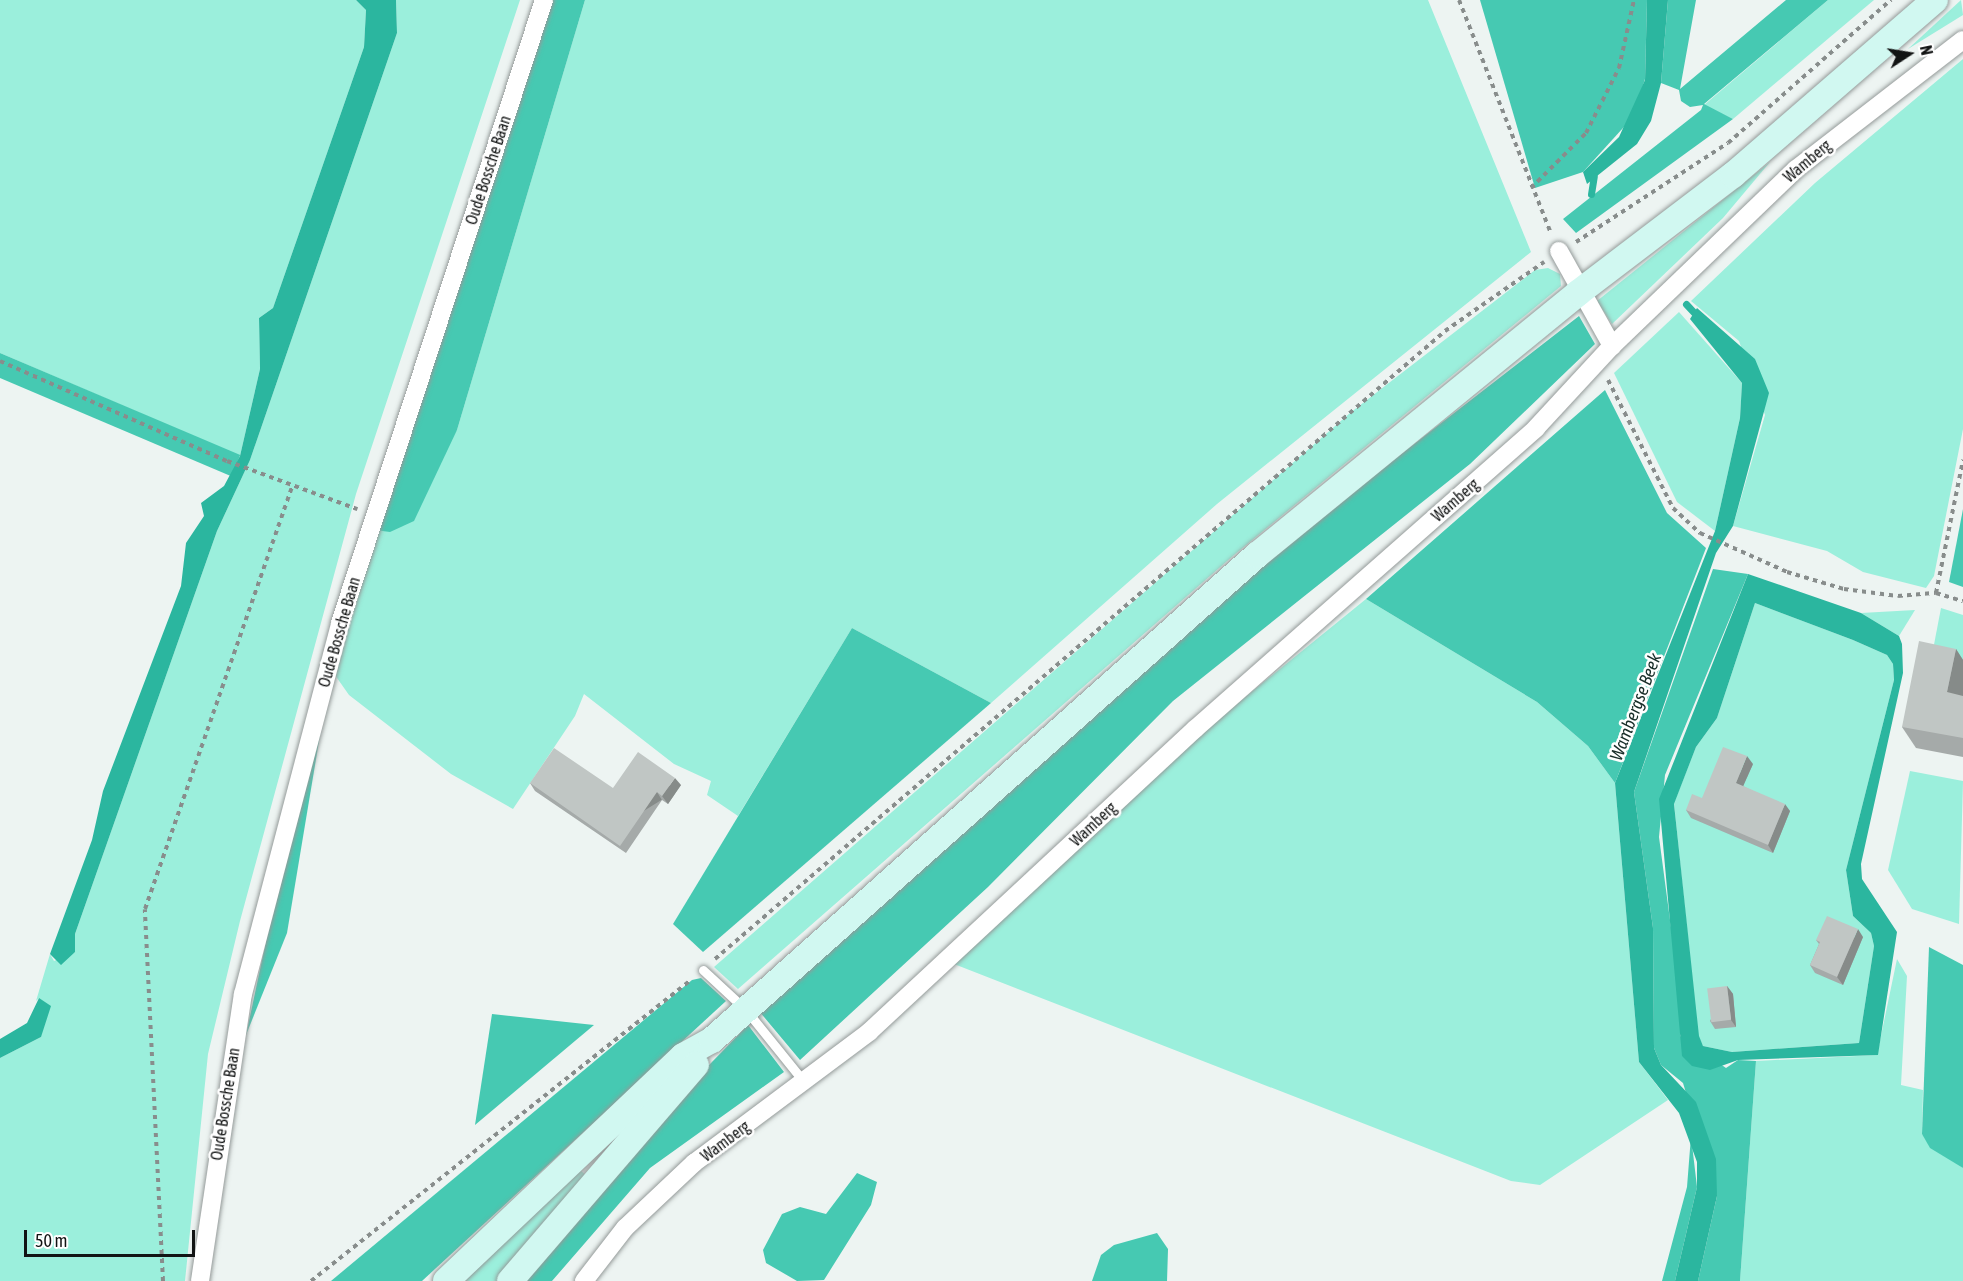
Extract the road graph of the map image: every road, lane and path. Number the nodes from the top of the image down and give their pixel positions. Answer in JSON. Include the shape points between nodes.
{"nodes":[{"id":1,"x":544,"y":0,"type":"edge"},
{"id":2,"x":1459,"y":0,"type":"edge"},
{"id":3,"x":1634,"y":0,"type":"edge"},
{"id":4,"x":1891,"y":0,"type":"edge"},
{"id":5,"x":1935,"y":0,"type":"edge"},
{"id":6,"x":1963,"y":40,"type":"edge"},
{"id":7,"x":1532,"y":188,"type":"junction"},
{"id":8,"x":1559,"y":251,"type":"junction"},
{"id":9,"x":1578,"y":293,"type":"junction"},
{"id":10,"x":1611,"y":346,"type":"junction"},
{"id":11,"x":0,"y":361,"type":"edge"},
{"id":12,"x":1598,"y":361,"type":"junction"},
{"id":13,"x":1963,"y":460,"type":"edge"},
{"id":14,"x":292,"y":487,"type":"junction"},
{"id":15,"x":375,"y":515,"type":"junction"},
{"id":16,"x":1936,"y":593,"type":"junction"},
{"id":17,"x":1963,"y":601,"type":"edge"},
{"id":18,"x":703,"y":970,"type":"junction"},
{"id":19,"x":746,"y":1010,"type":"junction"},
{"id":20,"x":712,"y":1040,"type":"junction"},
{"id":21,"x":804,"y":1082,"type":"junction"},
{"id":22,"x":163,"y":1281,"type":"edge"},
{"id":23,"x":200,"y":1281,"type":"edge"},
{"id":24,"x":311,"y":1281,"type":"edge"},
{"id":25,"x":446,"y":1281,"type":"edge"},
{"id":26,"x":510,"y":1281,"type":"edge"},
{"id":27,"x":584,"y":1281,"type":"edge"}],
"edges":[{"from":1,"to":15,"type":"street","name":"Oude Bossche Baan"},
{"from":2,"to":7,"type":"path"},
{"from":3,"to":7,"type":"path","via":[[1619,68],[1586,133]]},
{"from":4,"to":8,"type":"path","via":[[1728,143]]},
{"from":5,"to":9,"type":"main road","via":[[1733,175]]},
{"from":6,"to":10,"type":"street","name":"Wamberg","via":[[1796,169]]},
{"from":7,"to":8,"type":"path"},
{"from":8,"to":9,"type":"street"},
{"from":8,"to":18,"type":"path","via":[[1445,331]]},
{"from":9,"to":10,"type":"street"},
{"from":9,"to":19,"type":"main road","via":[[1257,555]]},
{"from":10,"to":12,"type":"street","name":"Wamberg"},
{"from":11,"to":14,"type":"path"},
{"from":12,"to":16,"type":"path","via":[[1673,508],[1700,533],[1844,589],[1898,596]]},
{"from":12,"to":21,"type":"street","name":"Wamberg","via":[[1536,428],[1194,729],[869,1032]]},
{"from":13,"to":16,"type":"path"},
{"from":14,"to":15,"type":"path"},
{"from":14,"to":22,"type":"path","via":[[145,909]]},
{"from":15,"to":23,"type":"street","name":"Oude Bossche Baan","via":[[340,623],[243,994]]},
{"from":16,"to":17,"type":"path"},
{"from":18,"to":19,"type":"lane"},
{"from":18,"to":24,"type":"path"},
{"from":19,"to":20,"type":"main road"},
{"from":19,"to":21,"type":"lane"},
{"from":20,"to":25,"type":"main road","via":[[684,1056]]},
{"from":20,"to":26,"type":"main road"},
{"from":21,"to":27,"type":"street","name":"Wamberg","via":[[694,1163],[625,1228]]}]}
